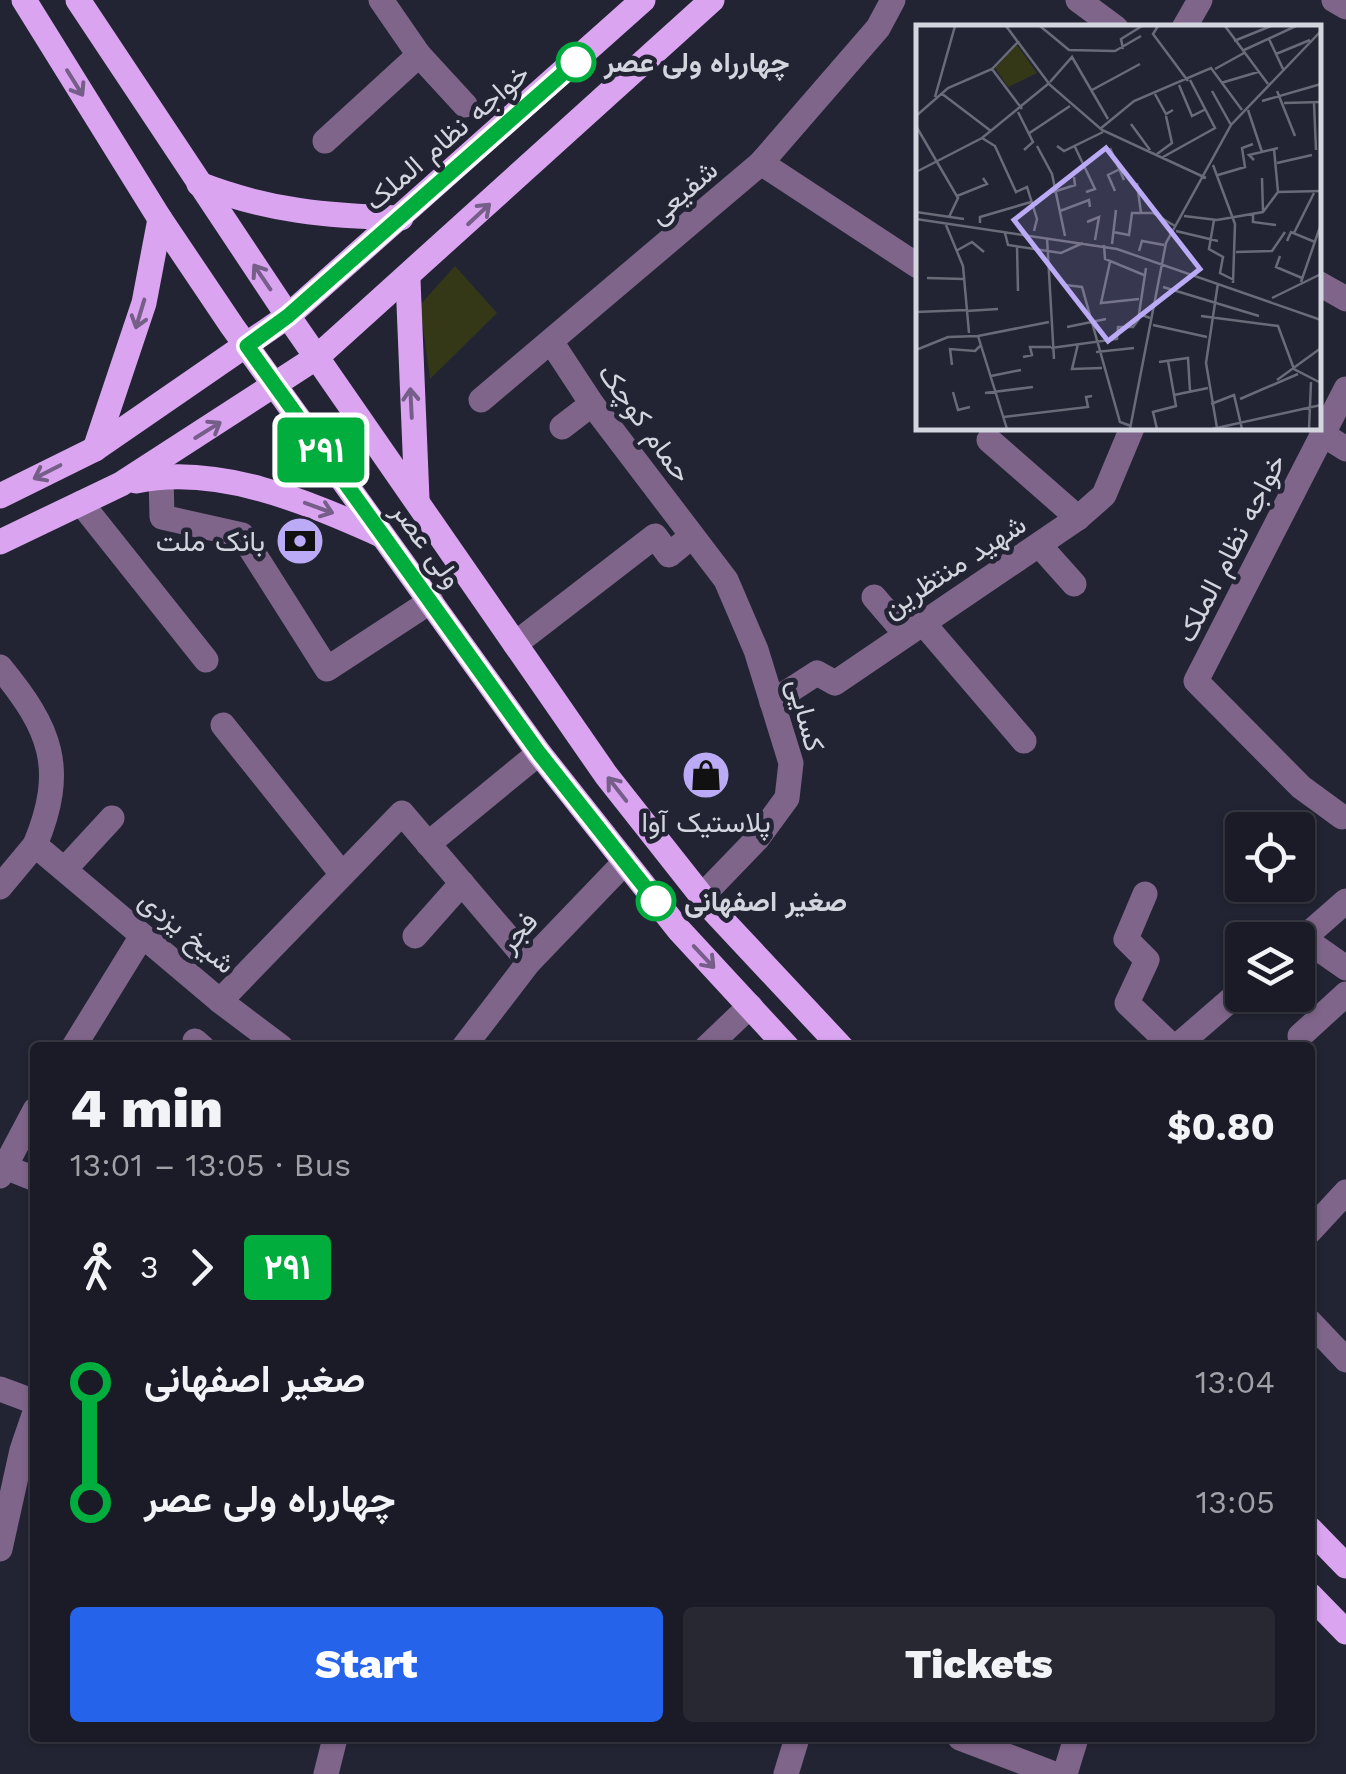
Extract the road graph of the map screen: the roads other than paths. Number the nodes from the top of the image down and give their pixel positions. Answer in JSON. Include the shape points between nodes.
{"nodes":[{"id":1,"x":24,"y":0,"type":"edge"},
{"id":2,"x":78,"y":0,"type":"edge"},
{"id":3,"x":381,"y":0,"type":"edge"},
{"id":4,"x":643,"y":0,"type":"edge"},
{"id":5,"x":712,"y":0,"type":"edge"},
{"id":6,"x":893,"y":0,"type":"edge"},
{"id":7,"x":1078,"y":0,"type":"edge"},
{"id":8,"x":1200,"y":0,"type":"edge"},
{"id":9,"x":1334,"y":0,"type":"edge"},
{"id":10,"x":1346,"y":6,"type":"edge"},
{"id":11,"x":1112,"y":25,"type":"edge"},
{"id":12,"x":1186,"y":25,"type":"edge"},
{"id":13,"x":419,"y":54,"type":"junction"},
{"id":14,"x":464,"y":105,"type":"dead end"},
{"id":15,"x":325,"y":141,"type":"dead end"},
{"id":16,"x":762,"y":163,"type":"junction"},
{"id":17,"x":200,"y":184,"type":"junction"},
{"id":18,"x":401,"y":218,"type":"junction"},
{"id":19,"x":160,"y":219,"type":"junction"},
{"id":20,"x":916,"y":265,"type":"edge"},
{"id":21,"x":408,"y":280,"type":"junction"},
{"id":22,"x":1321,"y":285,"type":"edge"},
{"id":23,"x":1346,"y":299,"type":"edge"},
{"id":24,"x":288,"y":316,"type":"junction"},
{"id":25,"x":552,"y":343,"type":"junction"},
{"id":26,"x":247,"y":346,"type":"junction"},
{"id":27,"x":317,"y":357,"type":"junction"},
{"id":28,"x":276,"y":388,"type":"junction"},
{"id":29,"x":1346,"y":389,"type":"edge"},
{"id":30,"x":482,"y":400,"type":"dead end"},
{"id":31,"x":592,"y":404,"type":"junction"},
{"id":32,"x":562,"y":427,"type":"dead end"},
{"id":33,"x":1131,"y":430,"type":"edge"},
{"id":34,"x":1322,"y":434,"type":"junction"},
{"id":35,"x":990,"y":440,"type":"dead end"},
{"id":36,"x":94,"y":448,"type":"junction"},
{"id":37,"x":1346,"y":449,"type":"edge"},
{"id":38,"x":161,"y":476,"type":"junction"},
{"id":39,"x":121,"y":484,"type":"junction"},
{"id":40,"x":0,"y":496,"type":"edge"},
{"id":41,"x":417,"y":500,"type":"junction"},
{"id":42,"x":81,"y":503,"type":"junction"},
{"id":43,"x":1078,"y":518,"type":"junction"},
{"id":44,"x":384,"y":536,"type":"junction"},
{"id":45,"x":692,"y":536,"type":"junction"},
{"id":46,"x":0,"y":542,"type":"edge"},
{"id":47,"x":1040,"y":546,"type":"junction"},
{"id":48,"x":1074,"y":584,"type":"dead end"},
{"id":49,"x":874,"y":597,"type":"dead end"},
{"id":50,"x":430,"y":601,"type":"junction"},
{"id":51,"x":914,"y":628,"type":"junction"},
{"id":52,"x":515,"y":644,"type":"junction"},
{"id":53,"x":206,"y":660,"type":"dead end"},
{"id":54,"x":0,"y":667,"type":"edge"},
{"id":55,"x":772,"y":702,"type":"junction"},
{"id":56,"x":223,"y":725,"type":"dead end"},
{"id":57,"x":1024,"y":741,"type":"dead end"},
{"id":58,"x":539,"y":753,"type":"junction"},
{"id":59,"x":1342,"y":817,"type":"dead end"},
{"id":60,"x":112,"y":818,"type":"dead end"},
{"id":61,"x":428,"y":844,"type":"junction"},
{"id":62,"x":35,"y":846,"type":"junction"},
{"id":63,"x":624,"y":862,"type":"junction"},
{"id":64,"x":65,"y":869,"type":"junction"},
{"id":65,"x":342,"y":874,"type":"junction"},
{"id":66,"x":462,"y":883,"type":"junction"},
{"id":67,"x":0,"y":887,"type":"edge"},
{"id":68,"x":1145,"y":894,"type":"dead end"},
{"id":69,"x":702,"y":896,"type":"junction"},
{"id":70,"x":1346,"y":901,"type":"edge"},
{"id":71,"x":1315,"y":927,"type":"edge"},
{"id":72,"x":142,"y":936,"type":"junction"},
{"id":73,"x":416,"y":936,"type":"dead end"},
{"id":74,"x":1315,"y":949,"type":"edge"},
{"id":75,"x":529,"y":962,"type":"junction"},
{"id":76,"x":1346,"y":968,"type":"edge"},
{"id":77,"x":1346,"y":994,"type":"edge"},
{"id":78,"x":220,"y":1001,"type":"junction"},
{"id":79,"x":1225,"y":1005,"type":"edge"},
{"id":80,"x":750,"y":1006,"type":"junction"},
{"id":81,"x":1300,"y":1036,"type":"dead end"},
{"id":82,"x":77,"y":1042,"type":"edge"},
{"id":83,"x":266,"y":1042,"type":"edge"},
{"id":84,"x":468,"y":1042,"type":"edge"},
{"id":85,"x":712,"y":1042,"type":"edge"},
{"id":86,"x":783,"y":1042,"type":"edge"},
{"id":87,"x":836,"y":1042,"type":"edge"},
{"id":88,"x":1169,"y":1042,"type":"edge"},
{"id":89,"x":1182,"y":1042,"type":"edge"},
{"id":90,"x":30,"y":1115,"type":"edge"},
{"id":91,"x":9,"y":1134,"type":"edge"},
{"id":92,"x":2,"y":1172,"type":"edge"},
{"id":93,"x":30,"y":1178,"type":"edge"},
{"id":94,"x":1346,"y":1192,"type":"edge"},
{"id":95,"x":1315,"y":1226,"type":"edge"},
{"id":96,"x":1315,"y":1327,"type":"edge"},
{"id":97,"x":1346,"y":1360,"type":"edge"},
{"id":98,"x":0,"y":1389,"type":"edge"},
{"id":99,"x":30,"y":1400,"type":"edge"},
{"id":100,"x":30,"y":1448,"type":"edge"},
{"id":101,"x":25,"y":1483,"type":"edge"},
{"id":102,"x":1315,"y":1535,"type":"edge"},
{"id":103,"x":0,"y":1549,"type":"edge"},
{"id":104,"x":1346,"y":1566,"type":"edge"},
{"id":105,"x":1315,"y":1600,"type":"edge"},
{"id":106,"x":1346,"y":1632,"type":"edge"},
{"id":107,"x":334,"y":1742,"type":"edge"},
{"id":108,"x":788,"y":1742,"type":"edge"},
{"id":109,"x":970,"y":1742,"type":"edge"},
{"id":110,"x":1075,"y":1742,"type":"edge"},
{"id":111,"x":326,"y":1774,"type":"edge"},
{"id":112,"x":786,"y":1774,"type":"edge"},
{"id":113,"x":1054,"y":1774,"type":"edge"},
{"id":114,"x":1066,"y":1774,"type":"edge"}],
"edges":[{"from":1,"to":19,"type":"main road","name":"ولی عصر","one_way":true},
{"from":2,"to":17,"type":"main road","name":"ولی عصر"},
{"from":3,"to":13,"type":"street"},
{"from":4,"to":18,"type":"main road","name":"خواجه نظام الملک"},
{"from":21,"to":5,"type":"main road","one_way":true},
{"from":6,"to":16,"type":"street","name":"شفیعی","via":[[878,28]]},
{"from":7,"to":11,"type":"street"},
{"from":8,"to":12,"type":"street"},
{"from":9,"to":10,"type":"street"},
{"from":13,"to":14,"type":"street"},
{"from":13,"to":15,"type":"street"},
{"from":16,"to":20,"type":"street"},
{"from":16,"to":25,"type":"street","name":"شفیعی"},
{"from":17,"to":18,"type":"main road","via":[[254,206]]},
{"from":24,"to":17,"type":"main road","name":"ولی عصر","one_way":true},
{"from":18,"to":24,"type":"main road","name":"خواجه نظام الملک"},
{"from":19,"to":26,"type":"main road","name":"ولی عصر"},
{"from":19,"to":36,"type":"main road","one_way":true,"via":[[144,303]]},
{"from":21,"to":27,"type":"main road"},
{"from":41,"to":21,"type":"main road","one_way":true},
{"from":22,"to":23,"type":"street"},
{"from":24,"to":26,"type":"main road","name":"خواجه نظام الملک"},
{"from":24,"to":27,"type":"main road","name":"ولی عصر"},
{"from":25,"to":30,"type":"street","name":"شفیعی"},
{"from":25,"to":31,"type":"street","name":"حمام کوچک"},
{"from":26,"to":28,"type":"main road","name":"ولی عصر"},
{"from":26,"to":36,"type":"main road"},
{"from":27,"to":28,"type":"main road"},
{"from":27,"to":41,"type":"main road","name":"ولی عصر"},
{"from":39,"to":28,"type":"main road","one_way":true},
{"from":28,"to":44,"type":"main road","name":"ولی عصر"},
{"from":29,"to":34,"type":"street","name":"خواجه نظام الملک"},
{"from":31,"to":32,"type":"street"},
{"from":31,"to":45,"type":"street","name":"حمام کوچک"},
{"from":33,"to":43,"type":"street","name":"شهید منتظرین","via":[[1104,495]]},
{"from":34,"to":37,"type":"street"},
{"from":34,"to":59,"type":"street","name":"خواجه نظام الملک","via":[[1196,681],[1301,787]]},
{"from":35,"to":43,"type":"street"},
{"from":36,"to":40,"type":"main road","one_way":true},
{"from":38,"to":39,"type":"main road"},
{"from":38,"to":44,"type":"main road","one_way":true,"via":[[246,486]]},
{"from":38,"to":50,"type":"street","via":[[162,517],[242,536],[327,669]]},
{"from":39,"to":42,"type":"main road"},
{"from":41,"to":52,"type":"main road","name":"ولی عصر"},
{"from":42,"to":46,"type":"main road"},
{"from":42,"to":53,"type":"street"},
{"from":43,"to":47,"type":"street","name":"شهید منتظرین"},
{"from":44,"to":50,"type":"main road","name":"ولی عصر"},
{"from":45,"to":52,"type":"street","via":[[669,556],[656,536]]},
{"from":45,"to":55,"type":"street","name":"کسایی","via":[[726,580]]},
{"from":47,"to":48,"type":"street"},
{"from":47,"to":51,"type":"street","name":"شهید منتظرین"},
{"from":49,"to":51,"type":"street"},
{"from":50,"to":58,"type":"main road","name":"ولی عصر"},
{"from":51,"to":55,"type":"street","name":"شهید منتظرین","via":[[835,684],[818,674]]},
{"from":51,"to":57,"type":"street"},
{"from":69,"to":52,"type":"main road","name":"ولی عصر","one_way":true},
{"from":54,"to":62,"type":"street","via":[[39,722],[54,761]]},
{"from":55,"to":69,"type":"street","name":"کسایی","via":[[791,763],[787,798]]},
{"from":56,"to":65,"type":"street"},
{"from":58,"to":61,"type":"street"},
{"from":58,"to":63,"type":"main road","name":"ولی عصر"},
{"from":60,"to":64,"type":"street"},
{"from":61,"to":65,"type":"street","name":"شیخ یزدی","via":[[402,813]]},
{"from":61,"to":66,"type":"street","name":"شیخ یزدی"},
{"from":62,"to":64,"type":"street","name":"شیخ یزدی"},
{"from":62,"to":67,"type":"street"},
{"from":63,"to":75,"type":"street","name":"فجر"},
{"from":63,"to":80,"type":"main road","name":"ولی عصر","one_way":true},
{"from":64,"to":72,"type":"street","name":"شیخ یزدی"},
{"from":65,"to":78,"type":"street","name":"شیخ یزدی"},
{"from":66,"to":73,"type":"street"},
{"from":66,"to":75,"type":"street","name":"شیخ یزدی"},
{"from":68,"to":88,"type":"street","via":[[1126,938],[1146,960],[1128,1002]]},
{"from":69,"to":87,"type":"main road","name":"ولی عصر"},
{"from":70,"to":71,"type":"street"},
{"from":72,"to":78,"type":"street","name":"شیخ یزدی"},
{"from":72,"to":82,"type":"street"},
{"from":74,"to":76,"type":"street"},
{"from":75,"to":84,"type":"street","name":"فجر"},
{"from":77,"to":81,"type":"street"},
{"from":78,"to":83,"type":"street"},
{"from":79,"to":89,"type":"street"},
{"from":80,"to":85,"type":"street"},
{"from":80,"to":86,"type":"main road","name":"ولی عصر"},
{"from":90,"to":91,"type":"street"},
{"from":91,"to":92,"type":"street"},
{"from":92,"to":93,"type":"street"},
{"from":94,"to":95,"type":"street"},
{"from":96,"to":97,"type":"street"},
{"from":98,"to":99,"type":"street"},
{"from":100,"to":101,"type":"street"},
{"from":101,"to":103,"type":"street"},
{"from":102,"to":104,"type":"main road"},
{"from":105,"to":106,"type":"main road"},
{"from":107,"to":111,"type":"street"},
{"from":108,"to":112,"type":"street"},
{"from":109,"to":113,"type":"street"},
{"from":110,"to":114,"type":"street"}]}
